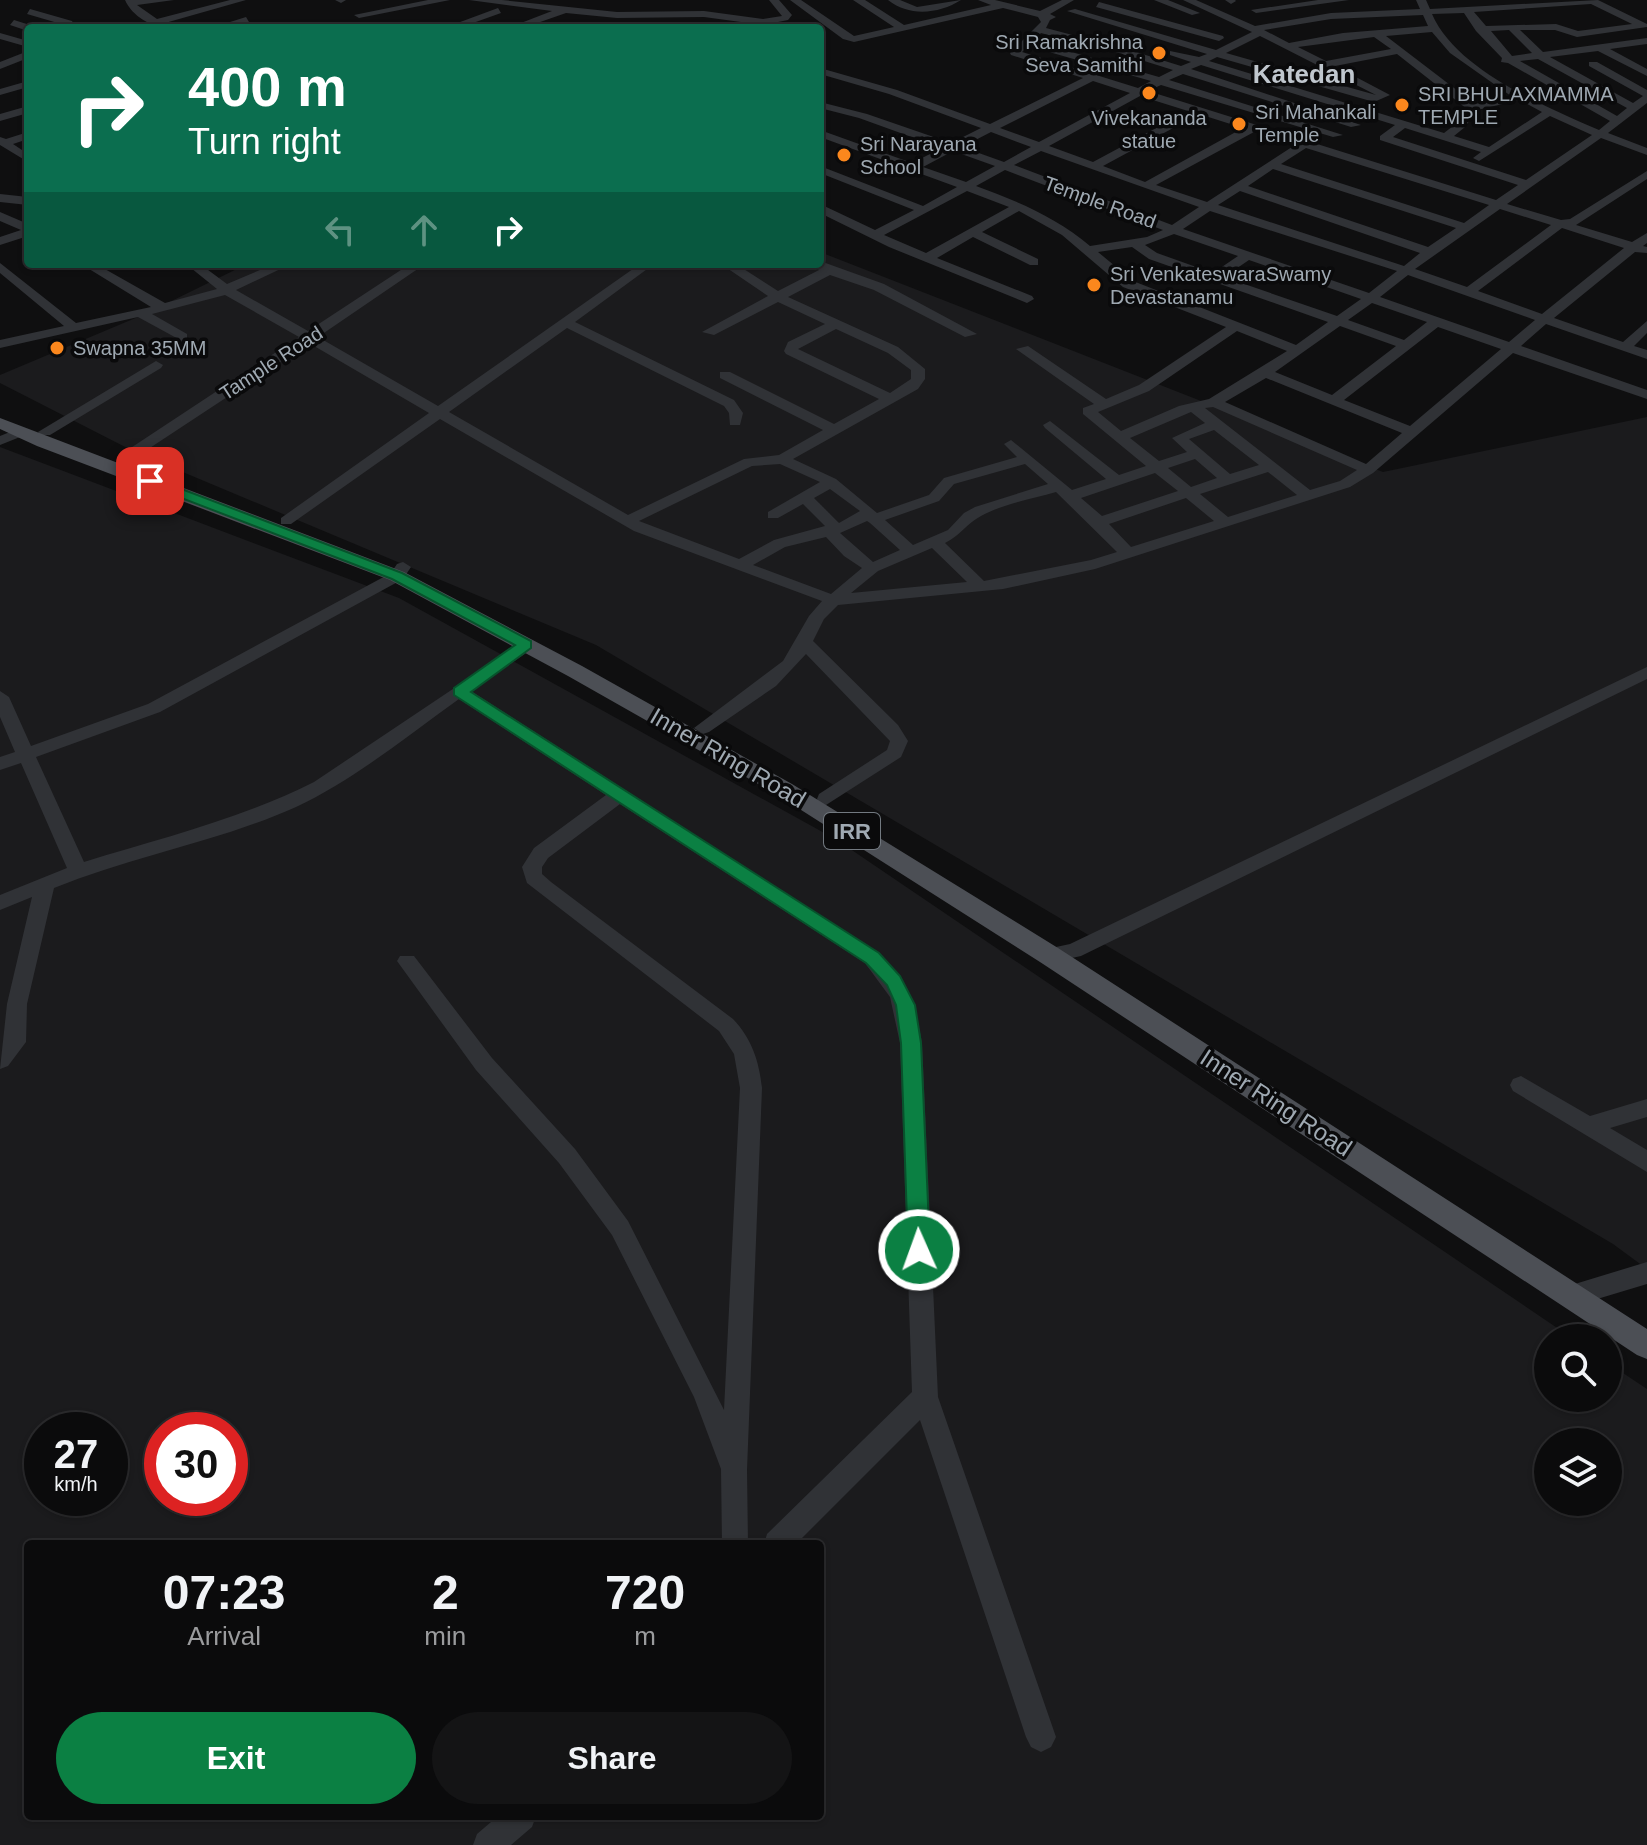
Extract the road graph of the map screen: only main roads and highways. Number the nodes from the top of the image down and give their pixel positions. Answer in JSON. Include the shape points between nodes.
{"nodes":[{"id":1,"x":0,"y":412,"type":"edge"},
{"id":2,"x":7,"y":432,"type":"edge"},
{"id":3,"x":400,"y":572,"type":"junction"},
{"id":4,"x":1581,"y":1293,"type":"junction"},
{"id":5,"x":1647,"y":1329,"type":"edge"},
{"id":6,"x":1647,"y":1345,"type":"edge"}],
"edges":[{"from":1,"to":3,"type":"main road","name":"Inner Ring Road","number":"IRR","via":[[286,521]]},
{"from":2,"to":3,"type":"main road","name":"Inner Ring Road","number":"IRR"},
{"from":3,"to":4,"type":"main road","name":"Inner Ring Road","number":"IRR","via":[[784,789]]},
{"from":3,"to":4,"type":"main road","name":"Inner Ring Road","number":"IRR","via":[[618,678],[826,799],[1074,951],[1150,1006],[1547,1261]]},
{"from":4,"to":5,"type":"main road","name":"Inner Ring Road","number":"IRR"},
{"from":4,"to":6,"type":"main road","name":"Inner Ring Road","number":"IRR"}]}
